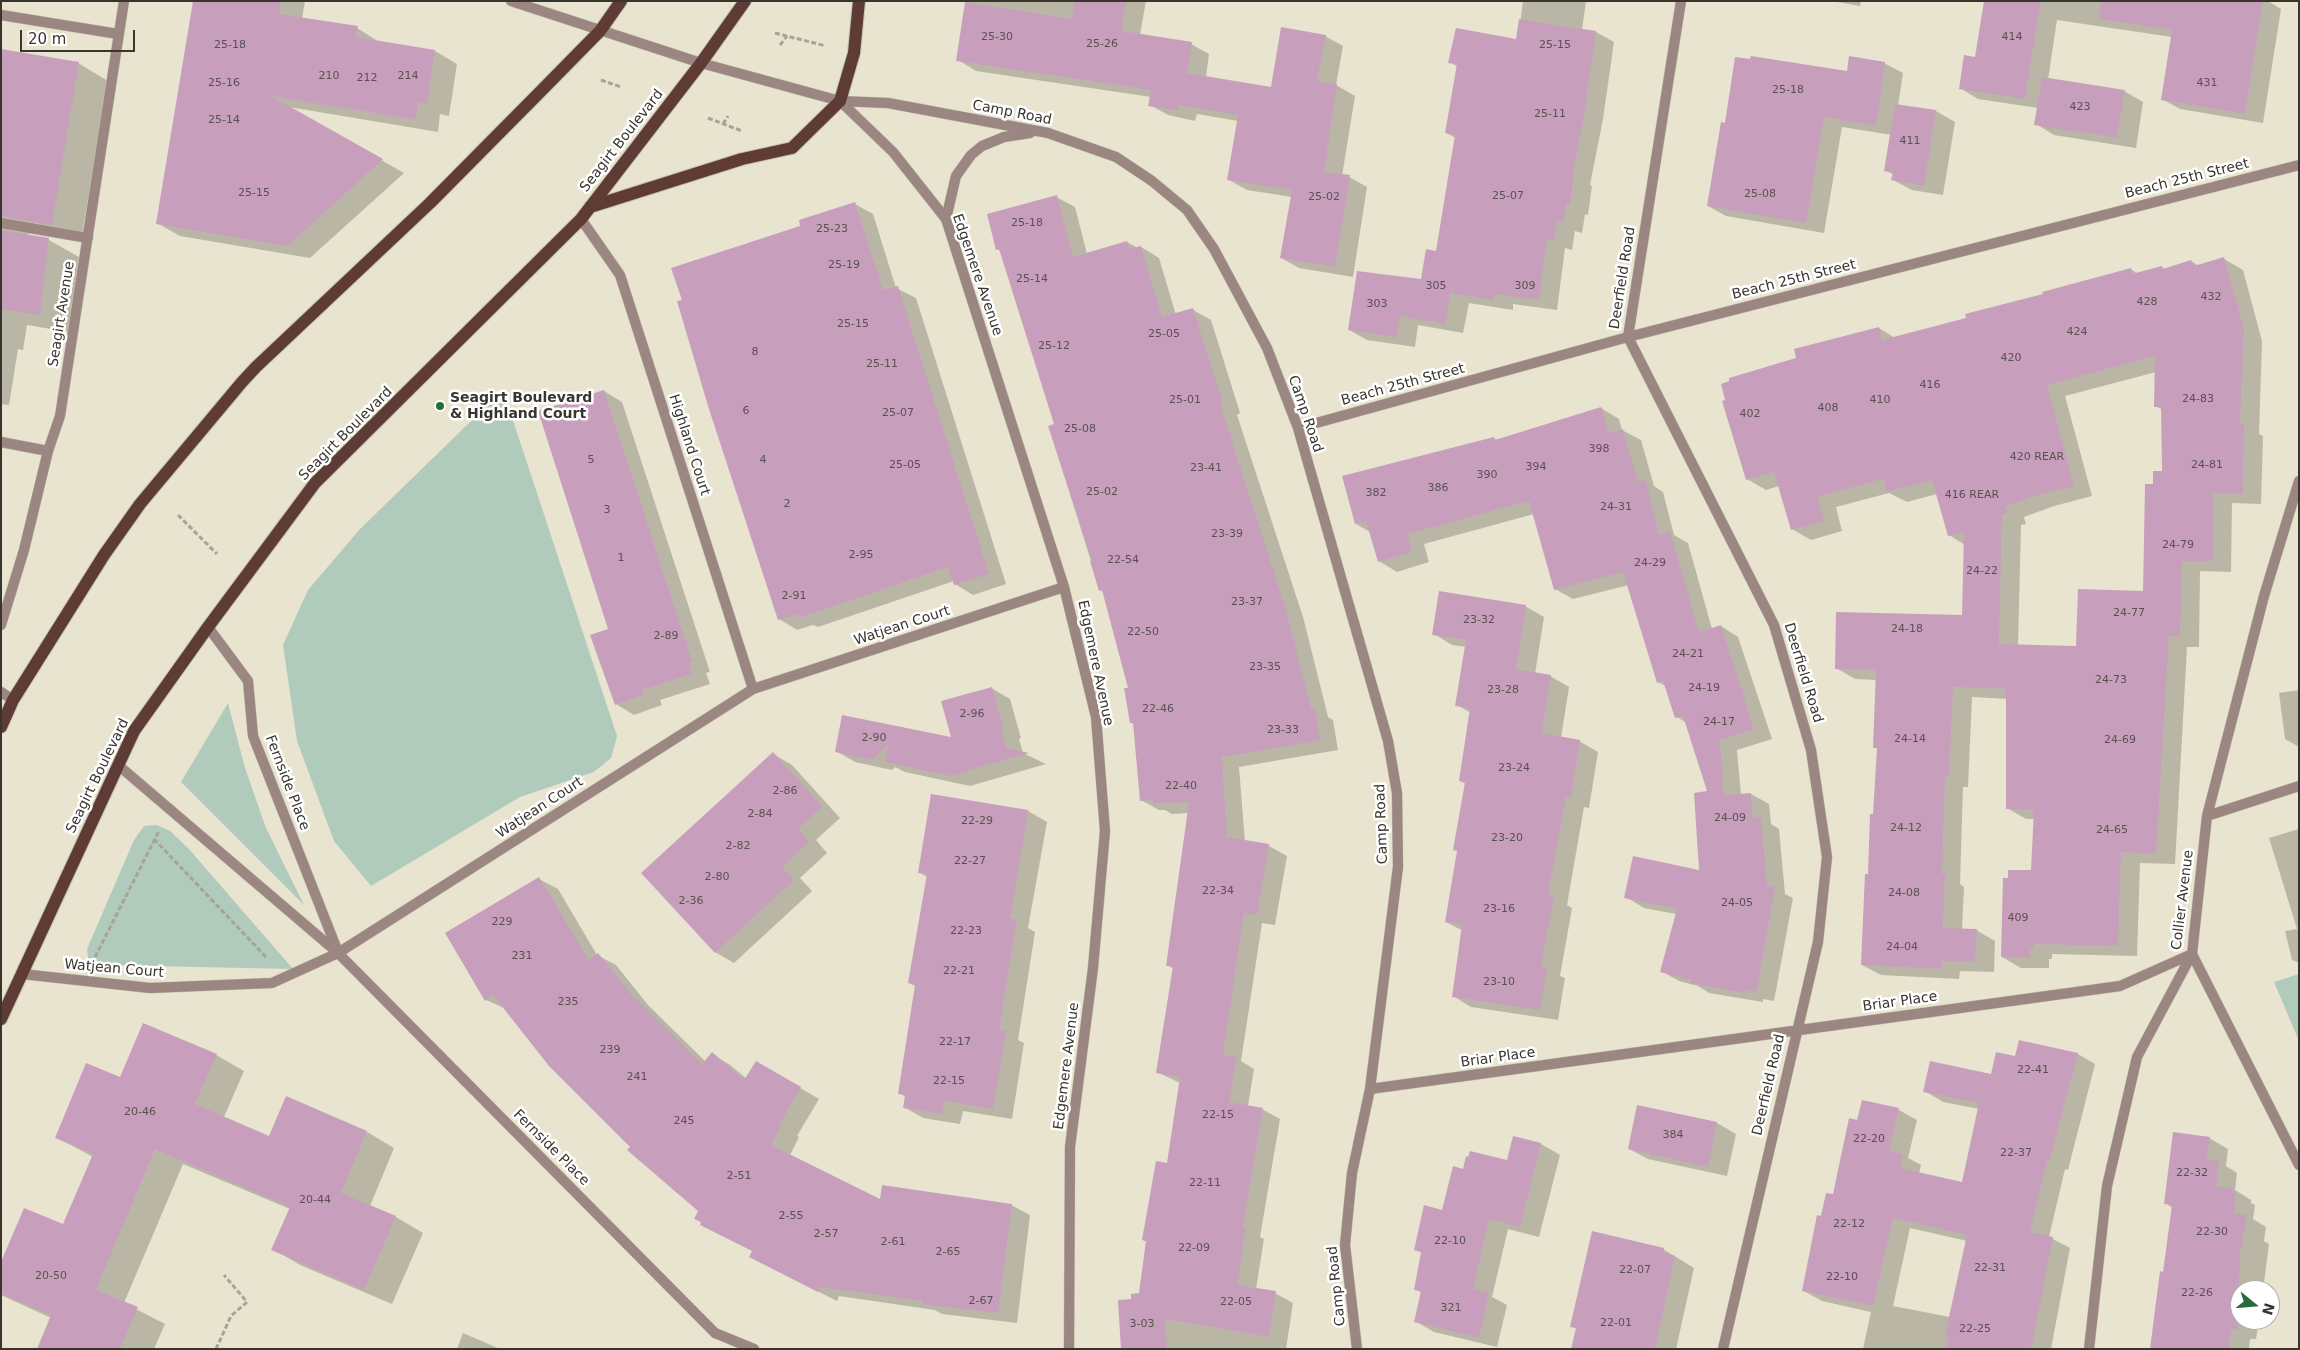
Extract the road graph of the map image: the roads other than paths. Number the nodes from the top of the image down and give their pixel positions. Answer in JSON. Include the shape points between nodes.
{"nodes":[{"id":1,"x":124,"y":1,"type":"edge"},
{"id":2,"x":511,"y":1,"type":"edge"},
{"id":3,"x":621,"y":1,"type":"edge"},
{"id":4,"x":745,"y":1,"type":"edge"},
{"id":5,"x":859,"y":1,"type":"edge"},
{"id":6,"x":1680,"y":1,"type":"edge"},
{"id":7,"x":1,"y":15,"type":"edge"},
{"id":8,"x":600,"y":31,"type":"junction"},
{"id":9,"x":118,"y":34,"type":"junction"},
{"id":10,"x":701,"y":62,"type":"junction"},
{"id":11,"x":840,"y":101,"type":"junction"},
{"id":12,"x":1048,"y":133,"type":"junction"},
{"id":13,"x":2299,"y":165,"type":"edge"},
{"id":14,"x":590,"y":207,"type":"junction"},
{"id":15,"x":581,"y":219,"type":"junction"},
{"id":16,"x":946,"y":219,"type":"junction"},
{"id":17,"x":1,"y":223,"type":"edge"},
{"id":18,"x":88,"y":238,"type":"junction"},
{"id":19,"x":1628,"y":337,"type":"junction"},
{"id":20,"x":1298,"y":428,"type":"junction"},
{"id":21,"x":1,"y":442,"type":"edge"},
{"id":22,"x":48,"y":451,"type":"junction"},
{"id":23,"x":2299,"y":481,"type":"edge"},
{"id":24,"x":1064,"y":587,"type":"junction"},
{"id":25,"x":1,"y":625,"type":"edge"},
{"id":26,"x":208,"y":627,"type":"junction"},
{"id":27,"x":753,"y":689,"type":"junction"},
{"id":28,"x":1,"y":692,"type":"edge"},
{"id":29,"x":13,"y":700,"type":"junction"},
{"id":30,"x":1,"y":727,"type":"edge"},
{"id":31,"x":118,"y":765,"type":"junction"},
{"id":32,"x":2299,"y":786,"type":"edge"},
{"id":33,"x":2207,"y":816,"type":"junction"},
{"id":34,"x":338,"y":953,"type":"junction"},
{"id":35,"x":2192,"y":954,"type":"junction"},
{"id":36,"x":22,"y":974,"type":"junction"},
{"id":37,"x":1,"y":1019,"type":"edge"},
{"id":38,"x":1796,"y":1030,"type":"junction"},
{"id":39,"x":1370,"y":1089,"type":"junction"},
{"id":40,"x":2299,"y":1165,"type":"edge"},
{"id":41,"x":754,"y":1349,"type":"edge"},
{"id":42,"x":1069,"y":1349,"type":"edge"},
{"id":43,"x":1357,"y":1349,"type":"edge"},
{"id":44,"x":1723,"y":1349,"type":"edge"},
{"id":45,"x":2089,"y":1349,"type":"edge"}],
"edges":[{"from":1,"to":9,"type":"street","name":"Seagirt Avenue"},
{"from":2,"to":8,"type":"street","name":"Camp Road"},
{"from":3,"to":8,"type":"main road"},
{"from":4,"to":10,"type":"main road","name":"Seagirt Boulevard"},
{"from":5,"to":11,"type":"main road","via":[[854,53]]},
{"from":6,"to":19,"type":"street","name":"Deerfield Road"},
{"from":7,"to":9,"type":"street"},
{"from":8,"to":10,"type":"street","name":"Camp Road"},
{"from":8,"to":29,"type":"main road","via":[[430,203],[242,382],[140,504]]},
{"from":9,"to":18,"type":"street","name":"Seagirt Avenue"},
{"from":10,"to":11,"type":"street","name":"Camp Road"},
{"from":10,"to":14,"type":"main road","name":"Seagirt Boulevard"},
{"from":11,"to":12,"type":"street","name":"Camp Road","via":[[888,103]]},
{"from":11,"to":14,"type":"main road","via":[[792,148],[742,159]]},
{"from":11,"to":16,"type":"street","name":"Edgemere Avenue","via":[[893,152]]},
{"from":12,"to":16,"type":"street","via":[[1020,133],[1004,137],[982,146],[971,155],[956,176]]},
{"from":12,"to":20,"type":"street","name":"Camp Road","via":[[1116,157],[1152,180],[1187,210],[1214,249],[1267,348]]},
{"from":13,"to":19,"type":"street","name":"Beach 25th Street"},
{"from":14,"to":15,"type":"main road","name":"Seagirt Boulevard"},
{"from":15,"to":26,"type":"main road","name":"Seagirt Boulevard","via":[[315,483]]},
{"from":15,"to":27,"type":"street","name":"Highland Court","via":[[620,275]]},
{"from":16,"to":24,"type":"street","name":"Edgemere Avenue"},
{"from":17,"to":18,"type":"street"},
{"from":18,"to":22,"type":"street","name":"Seagirt Avenue","via":[[60,416]]},
{"from":19,"to":20,"type":"street","name":"Beach 25th Street"},
{"from":19,"to":38,"type":"street","name":"Deerfield Road","via":[[1774,624],[1811,750],[1827,857],[1818,942]]},
{"from":20,"to":39,"type":"street","name":"Camp Road","via":[[1388,741],[1397,793],[1398,867]]},
{"from":21,"to":22,"type":"street"},
{"from":22,"to":25,"type":"street","name":"Seagirt Avenue","via":[[24,550]]},
{"from":23,"to":33,"type":"street","name":"Collier Avenue","via":[[2264,596]]},
{"from":24,"to":27,"type":"street","name":"Watjean Court"},
{"from":24,"to":42,"type":"street","name":"Edgemere Avenue","via":[[1096,717],[1105,832],[1093,968],[1070,1147]]},
{"from":26,"to":31,"type":"main road","name":"Seagirt Boulevard","via":[[134,731]]},
{"from":26,"to":34,"type":"street","name":"Fernside Place","via":[[248,681],[253,736]]},
{"from":27,"to":34,"type":"street","name":"Watjean Court"},
{"from":28,"to":29,"type":"street"},
{"from":29,"to":30,"type":"main road"},
{"from":31,"to":34,"type":"street","name":"Fernside Place"},
{"from":31,"to":36,"type":"main road","name":"Seagirt Boulevard"},
{"from":32,"to":33,"type":"street"},
{"from":33,"to":35,"type":"street","name":"Collier Avenue"},
{"from":34,"to":36,"type":"street","name":"Watjean Court","via":[[272,983],[261,984],[150,988]]},
{"from":34,"to":41,"type":"street","name":"Fernside Place","via":[[715,1333]]},
{"from":35,"to":38,"type":"street","name":"Briar Place","via":[[2120,986]]},
{"from":35,"to":40,"type":"street"},
{"from":35,"to":45,"type":"street","name":"Collier Avenue","via":[[2137,1057],[2107,1186]]},
{"from":36,"to":37,"type":"main road","name":"Seagirt Boulevard"},
{"from":38,"to":39,"type":"street","name":"Briar Place"},
{"from":38,"to":44,"type":"street","name":"Deerfield Road"},
{"from":39,"to":43,"type":"street","name":"Camp Road","via":[[1352,1173],[1345,1245]]}]}
